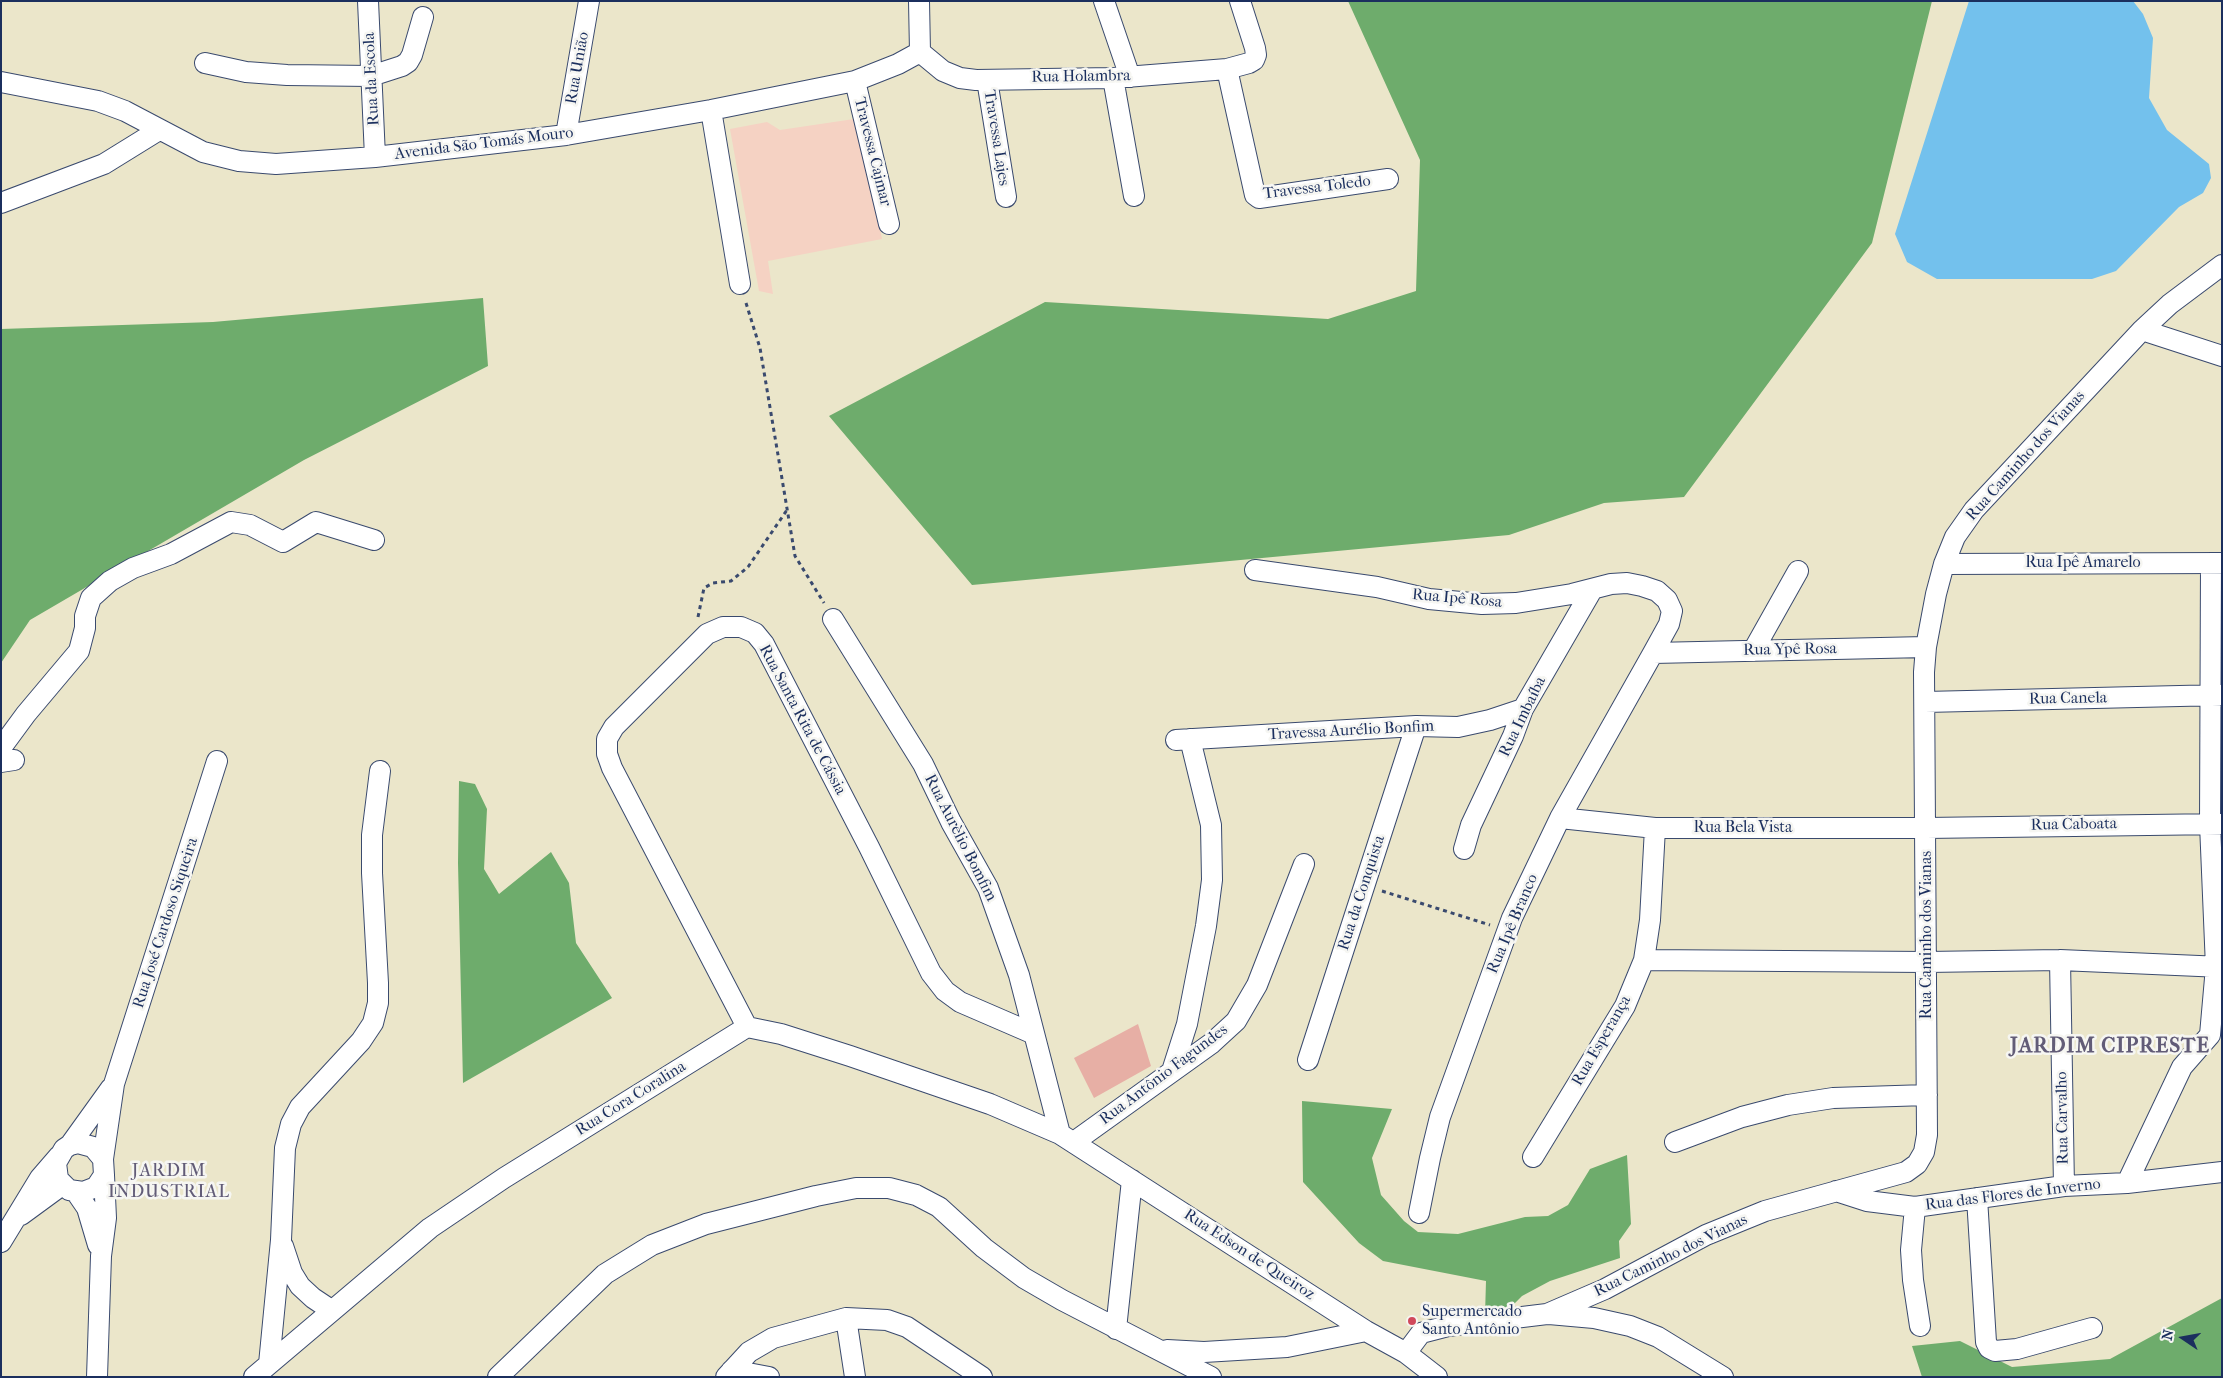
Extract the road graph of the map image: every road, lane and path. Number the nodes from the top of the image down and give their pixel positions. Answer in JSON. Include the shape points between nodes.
{"nodes":[{"id":1,"x":368,"y":1,"type":"edge"},
{"id":2,"x":589,"y":1,"type":"edge"},
{"id":3,"x":919,"y":1,"type":"edge"},
{"id":4,"x":1104,"y":1,"type":"edge"},
{"id":5,"x":1240,"y":1,"type":"edge"},
{"id":6,"x":423,"y":17,"type":"dead end"},
{"id":7,"x":920,"y":52,"type":"junction"},
{"id":8,"x":205,"y":63,"type":"dead end"},
{"id":9,"x":1227,"y":69,"type":"junction"},
{"id":10,"x":371,"y":76,"type":"junction"},
{"id":11,"x":1121,"y":77,"type":"junction"},
{"id":12,"x":987,"y":80,"type":"junction"},
{"id":13,"x":855,"y":81,"type":"junction"},
{"id":14,"x":1,"y":82,"type":"edge"},
{"id":15,"x":711,"y":110,"type":"junction"},
{"id":16,"x":159,"y":130,"type":"junction"},
{"id":17,"x":566,"y":135,"type":"junction"},
{"id":18,"x":375,"y":157,"type":"junction"},
{"id":19,"x":1388,"y":179,"type":"dead end"},
{"id":20,"x":1134,"y":196,"type":"dead end"},
{"id":21,"x":1006,"y":197,"type":"dead end"},
{"id":22,"x":1,"y":203,"type":"edge"},
{"id":23,"x":889,"y":224,"type":"dead end"},
{"id":24,"x":2222,"y":265,"type":"edge"},
{"id":25,"x":740,"y":284,"type":"joint"},
{"id":26,"x":2142,"y":330,"type":"junction"},
{"id":27,"x":2222,"y":356,"type":"edge"},
{"id":28,"x":788,"y":510,"type":"junction"},
{"id":29,"x":374,"y":540,"type":"dead end"},
{"id":30,"x":2216,"y":563,"type":"edge"},
{"id":31,"x":1944,"y":564,"type":"junction"},
{"id":32,"x":1255,"y":570,"type":"dead end"},
{"id":33,"x":1798,"y":571,"type":"dead end"},
{"id":34,"x":1592,"y":590,"type":"junction"},
{"id":35,"x":1657,"y":591,"type":"joint"},
{"id":36,"x":833,"y":619,"type":"joint"},
{"id":37,"x":1926,"y":647,"type":"junction"},
{"id":38,"x":691,"y":651,"type":"junction"},
{"id":39,"x":1753,"y":651,"type":"junction"},
{"id":40,"x":1654,"y":654,"type":"junction"},
{"id":41,"x":2216,"y":696,"type":"edge"},
{"id":42,"x":1925,"y":702,"type":"junction"},
{"id":43,"x":1523,"y":709,"type":"junction"},
{"id":44,"x":1416,"y":726,"type":"junction"},
{"id":45,"x":5,"y":756,"type":"edge"},
{"id":46,"x":217,"y":761,"type":"dead end"},
{"id":47,"x":380,"y":771,"type":"dead end"},
{"id":48,"x":1560,"y":818,"type":"junction"},
{"id":49,"x":2216,"y":824,"type":"edge"},
{"id":50,"x":1655,"y":828,"type":"junction"},
{"id":51,"x":1926,"y":828,"type":"junction"},
{"id":52,"x":1464,"y":849,"type":"dead end"},
{"id":53,"x":1304,"y":864,"type":"dead end"},
{"id":54,"x":1364,"y":886,"type":"junction"},
{"id":55,"x":1508,"y":931,"type":"junction"},
{"id":56,"x":1644,"y":960,"type":"junction"},
{"id":57,"x":2060,"y":960,"type":"junction"},
{"id":58,"x":1927,"y":962,"type":"junction"},
{"id":59,"x":2219,"y":967,"type":"edge"},
{"id":60,"x":747,"y":1027,"type":"junction"},
{"id":61,"x":1034,"y":1034,"type":"junction"},
{"id":62,"x":1308,"y":1060,"type":"dead end"},
{"id":63,"x":1172,"y":1071,"type":"junction"},
{"id":64,"x":114,"y":1084,"type":"junction"},
{"id":65,"x":1927,"y":1095,"type":"junction"},
{"id":66,"x":1067,"y":1138,"type":"junction"},
{"id":67,"x":1675,"y":1142,"type":"dead end"},
{"id":68,"x":64,"y":1150,"type":"junction"},
{"id":69,"x":1533,"y":1157,"type":"dead end"},
{"id":70,"x":104,"y":1167,"type":"junction"},
{"id":71,"x":2222,"y":1172,"type":"edge"},
{"id":72,"x":1132,"y":1180,"type":"junction"},
{"id":73,"x":2127,"y":1183,"type":"junction"},
{"id":74,"x":2064,"y":1186,"type":"junction"},
{"id":75,"x":69,"y":1189,"type":"junction"},
{"id":76,"x":1836,"y":1191,"type":"junction"},
{"id":77,"x":1977,"y":1198,"type":"junction"},
{"id":78,"x":1915,"y":1207,"type":"junction"},
{"id":79,"x":1419,"y":1214,"type":"dead end"},
{"id":80,"x":16,"y":1219,"type":"junction"},
{"id":81,"x":281,"y":1240,"type":"junction"},
{"id":82,"x":1,"y":1242,"type":"edge"},
{"id":83,"x":101,"y":1256,"type":"junction"},
{"id":84,"x":332,"y":1310,"type":"junction"},
{"id":85,"x":1547,"y":1314,"type":"junction"},
{"id":86,"x":846,"y":1318,"type":"junction"},
{"id":87,"x":1920,"y":1326,"type":"dead end"},
{"id":88,"x":2092,"y":1328,"type":"dead end"},
{"id":89,"x":1116,"y":1329,"type":"junction"},
{"id":90,"x":1366,"y":1331,"type":"junction"},
{"id":91,"x":1160,"y":1350,"type":"junction"},
{"id":92,"x":1406,"y":1353,"type":"junction"},
{"id":93,"x":262,"y":1371,"type":"edge"},
{"id":94,"x":729,"y":1374,"type":"edge"},
{"id":95,"x":97,"y":1377,"type":"edge"},
{"id":96,"x":498,"y":1377,"type":"edge"},
{"id":97,"x":768,"y":1377,"type":"edge"},
{"id":98,"x":855,"y":1377,"type":"edge"},
{"id":99,"x":982,"y":1377,"type":"edge"},
{"id":100,"x":1211,"y":1377,"type":"edge"},
{"id":101,"x":1437,"y":1377,"type":"edge"},
{"id":102,"x":1723,"y":1377,"type":"edge"}],
"edges":[{"from":1,"to":10,"type":"street","name":"Rua da Escola"},
{"from":2,"to":17,"type":"street","name":"Rua União"},
{"from":3,"to":7,"type":"street"},
{"from":4,"to":11,"type":"street"},
{"from":5,"to":9,"type":"street","name":"Rua Holambra","via":[[1255,48],[1254,60]]},
{"from":6,"to":10,"type":"street","via":[[408,62]]},
{"from":7,"to":12,"type":"street","name":"Rua Holambra","via":[[943,71],[960,78]]},
{"from":7,"to":13,"type":"street","name":"Avenida São Tomás Mouro"},
{"from":8,"to":10,"type":"street","via":[[246,72]]},
{"from":9,"to":11,"type":"street","name":"Rua Holambra"},
{"from":9,"to":19,"type":"street","name":"Travessa Toledo","via":[[1255,195],[1259,198]]},
{"from":10,"to":18,"type":"street","name":"Rua da Escola"},
{"from":11,"to":12,"type":"street","name":"Rua Holambra"},
{"from":11,"to":20,"type":"street"},
{"from":12,"to":21,"type":"street","name":"Travessa Lajes"},
{"from":13,"to":15,"type":"street","name":"Avenida São Tomás Mouro"},
{"from":13,"to":23,"type":"street","name":"Travessa Cajmar"},
{"from":14,"to":16,"type":"street","name":"Avenida São Tomás Mouro","via":[[98,101],[125,111]]},
{"from":15,"to":17,"type":"street","name":"Avenida São Tomás Mouro"},
{"from":15,"to":25,"type":"street"},
{"from":16,"to":18,"type":"street","name":"Avenida São Tomás Mouro","via":[[203,152],[238,161],[276,164]]},
{"from":16,"to":22,"type":"street","via":[[104,164]]},
{"from":17,"to":18,"type":"street","name":"Avenida São Tomás Mouro"},
{"from":24,"to":26,"type":"street","name":"Rua Caminho dos Vianas","via":[[2170,304]]},
{"from":25,"to":28,"type":"path","via":[[760,348]]},
{"from":26,"to":27,"type":"street"},
{"from":26,"to":31,"type":"street","name":"Rua Caminho dos Vianas","via":[[1974,510],[1955,537]]},
{"from":28,"to":36,"type":"path","via":[[795,556]]},
{"from":28,"to":38,"type":"path","via":[[748,567],[731,581],[713,583],[704,588]]},
{"from":29,"to":45,"type":"street","via":[[316,522],[283,542],[250,525],[231,522],[110,581],[91,598],[79,651],[26,714]]},
{"from":30,"to":31,"type":"street","name":"Rua Ipê Amarelo"},
{"from":30,"to":41,"type":"street"},
{"from":31,"to":37,"type":"street","name":"Rua Caminho dos Vianas"},
{"from":32,"to":34,"type":"street","name":"Rua Ipê Rosa","via":[[1429,599],[1482,604],[1516,603]]},
{"from":33,"to":39,"type":"street"},
{"from":34,"to":35,"type":"street","name":"Rua Ipê Rosa","via":[[1627,583]]},
{"from":34,"to":43,"type":"street","name":"Rua Imbaíba"},
{"from":35,"to":40,"type":"street","name":"Rua Ipê Branco","via":[[1667,600],[1672,611]]},
{"from":36,"to":61,"type":"street","name":"Rua Aurèlio Bomfim","via":[[923,764],[988,888],[1019,975]]},
{"from":37,"to":39,"type":"street","name":"Rua Ypê Rosa"},
{"from":37,"to":42,"type":"street","name":"Rua Caminho dos Vianas"},
{"from":38,"to":60,"type":"street","name":"Rua Santa Rita de Cássia","via":[[614,727],[607,739],[607,754]]},
{"from":38,"to":61,"type":"street","name":"Rua Santa Rita de Cássia","via":[[707,634],[724,627],[741,627],[754,633],[764,644],[932,973],[945,991],[960,1002]]},
{"from":39,"to":40,"type":"street","name":"Rua Ypê Rosa"},
{"from":40,"to":48,"type":"street","name":"Rua Ipê Branco"},
{"from":41,"to":42,"type":"street","name":"Rua Canela"},
{"from":41,"to":49,"type":"street"},
{"from":42,"to":51,"type":"street","name":"Rua Caminho dos Vianas"},
{"from":43,"to":44,"type":"street","name":"Travessa Aurélio Bonfim","via":[[1458,727]]},
{"from":43,"to":52,"type":"street","name":"Rua Imbaíba","via":[[1470,826]]},
{"from":44,"to":54,"type":"street","name":"Rua da Conquista"},
{"from":44,"to":63,"type":"street","name":"Travessa Aurélio Bonfim","via":[[1183,739],[1211,824],[1212,880],[1187,1024]]},
{"from":46,"to":64,"type":"street","name":"Rua José Cardoso Siqueira"},
{"from":47,"to":81,"type":"street","via":[[372,834],[378,1003],[361,1042],[300,1107],[291,1124],[285,1148]]},
{"from":48,"to":50,"type":"street","name":"Rua Bela Vista"},
{"from":48,"to":55,"type":"street","name":"Rua Ipê Branco"},
{"from":49,"to":51,"type":"street","name":"Rua Caboata"},
{"from":49,"to":59,"type":"street"},
{"from":50,"to":51,"type":"street","name":"Rua Bela Vista"},
{"from":50,"to":56,"type":"street","name":"Rua Esperança","via":[[1650,920]]},
{"from":51,"to":58,"type":"street","name":"Rua Caminho dos Vianas"},
{"from":53,"to":63,"type":"street","name":"Rua Antônio Fagundes","via":[[1257,985],[1236,1021],[1212,1043]]},
{"from":54,"to":55,"type":"path"},
{"from":54,"to":62,"type":"street","name":"Rua da Conquista"},
{"from":55,"to":79,"type":"street","name":"Rua Ipê Branco","via":[[1440,1117]]},
{"from":56,"to":58,"type":"street"},
{"from":56,"to":69,"type":"street","name":"Rua Esperança","via":[[1625,1006]]},
{"from":57,"to":58,"type":"street"},
{"from":57,"to":59,"type":"street"},
{"from":57,"to":74,"type":"street","name":"Rua Carvalho"},
{"from":58,"to":65,"type":"street","name":"Rua Caminho dos Vianas"},
{"from":59,"to":73,"type":"street","via":[[2210,1035],[2182,1067]]},
{"from":60,"to":66,"type":"street","via":[[781,1034],[990,1104]]},
{"from":60,"to":84,"type":"street","name":"Rua Cora Coralina","via":[[504,1178],[430,1228]]},
{"from":61,"to":66,"type":"street","name":"Rua Aurèlio Bomfim"},
{"from":63,"to":66,"type":"street","name":"Rua Antônio Fagundes"},
{"from":64,"to":68,"type":"street","name":"Rua José Cardoso Siqueira"},
{"from":64,"to":70,"type":"street","name":"Rua José Cardoso Siqueira"},
{"from":65,"to":67,"type":"street","via":[[1832,1098],[1788,1105],[1742,1117]]},
{"from":65,"to":76,"type":"street","name":"Rua Caminho dos Vianas","via":[[1927,1135],[1924,1152],[1917,1164],[1906,1172]]},
{"from":66,"to":72,"type":"street","name":"Rua Edson de Queiroz"},
{"from":68,"to":70,"type":"street","via":[[78,1143],[94,1147]]},
{"from":68,"to":75,"type":"street","via":[[56,1171]]},
{"from":68,"to":80,"type":"street","name":"Rua José Cardoso Siqueira","via":[[40,1178]]},
{"from":70,"to":75,"type":"street","via":[[101,1182],[90,1190]]},
{"from":70,"to":83,"type":"street","name":"Rua José Cardoso Siqueira","via":[[106,1218]]},
{"from":71,"to":73,"type":"street","name":"Rua das Flores de Inverno"},
{"from":72,"to":89,"type":"street"},
{"from":72,"to":90,"type":"street","name":"Rua Edson de Queiroz"},
{"from":73,"to":74,"type":"street","name":"Rua das Flores de Inverno"},
{"from":74,"to":77,"type":"street","name":"Rua das Flores de Inverno"},
{"from":75,"to":80,"type":"street","name":"Rua José Cardoso Siqueira"},
{"from":75,"to":83,"type":"street","via":[[87,1208]]},
{"from":76,"to":78,"type":"street","name":"Rua das Flores de Inverno","via":[[1867,1201]]},
{"from":76,"to":85,"type":"street","name":"Rua Caminho dos Vianas","via":[[1765,1210],[1706,1235],[1605,1289]]},
{"from":77,"to":78,"type":"street","name":"Rua das Flores de Inverno"},
{"from":77,"to":88,"type":"street","via":[[1986,1342],[1989,1348],[1995,1351],[2017,1349]]},
{"from":78,"to":87,"type":"street","via":[[1911,1250]]},
{"from":80,"to":82,"type":"street","name":"Rua José Cardoso Siqueira"},
{"from":81,"to":84,"type":"street","via":[[300,1286]]},
{"from":81,"to":93,"type":"street"},
{"from":83,"to":95,"type":"street"},
{"from":84,"to":93,"type":"street","name":"Rua Cora Coralina"},
{"from":85,"to":92,"type":"street","name":"Rua Caminho dos Vianas","via":[[1448,1326],[1421,1334]]},
{"from":85,"to":102,"type":"street","via":[[1594,1318],[1630,1326],[1658,1337]]},
{"from":86,"to":94,"type":"street","via":[[773,1338],[750,1352]]},
{"from":86,"to":98,"type":"street"},
{"from":86,"to":99,"type":"street","via":[[887,1320],[907,1327]]},
{"from":89,"to":91,"type":"street"},
{"from":89,"to":96,"type":"street","via":[[1024,1278],[984,1248],[939,1207],[916,1195],[889,1188],[856,1188],[706,1224],[652,1245],[605,1274]]},
{"from":90,"to":91,"type":"street","via":[[1287,1347],[1204,1352]]},
{"from":90,"to":92,"type":"street","name":"Rua Edson de Queiroz"},
{"from":91,"to":100,"type":"street"},
{"from":92,"to":101,"type":"street","name":"Rua Edson de Queiroz"},
{"from":94,"to":97,"type":"street"}]}
